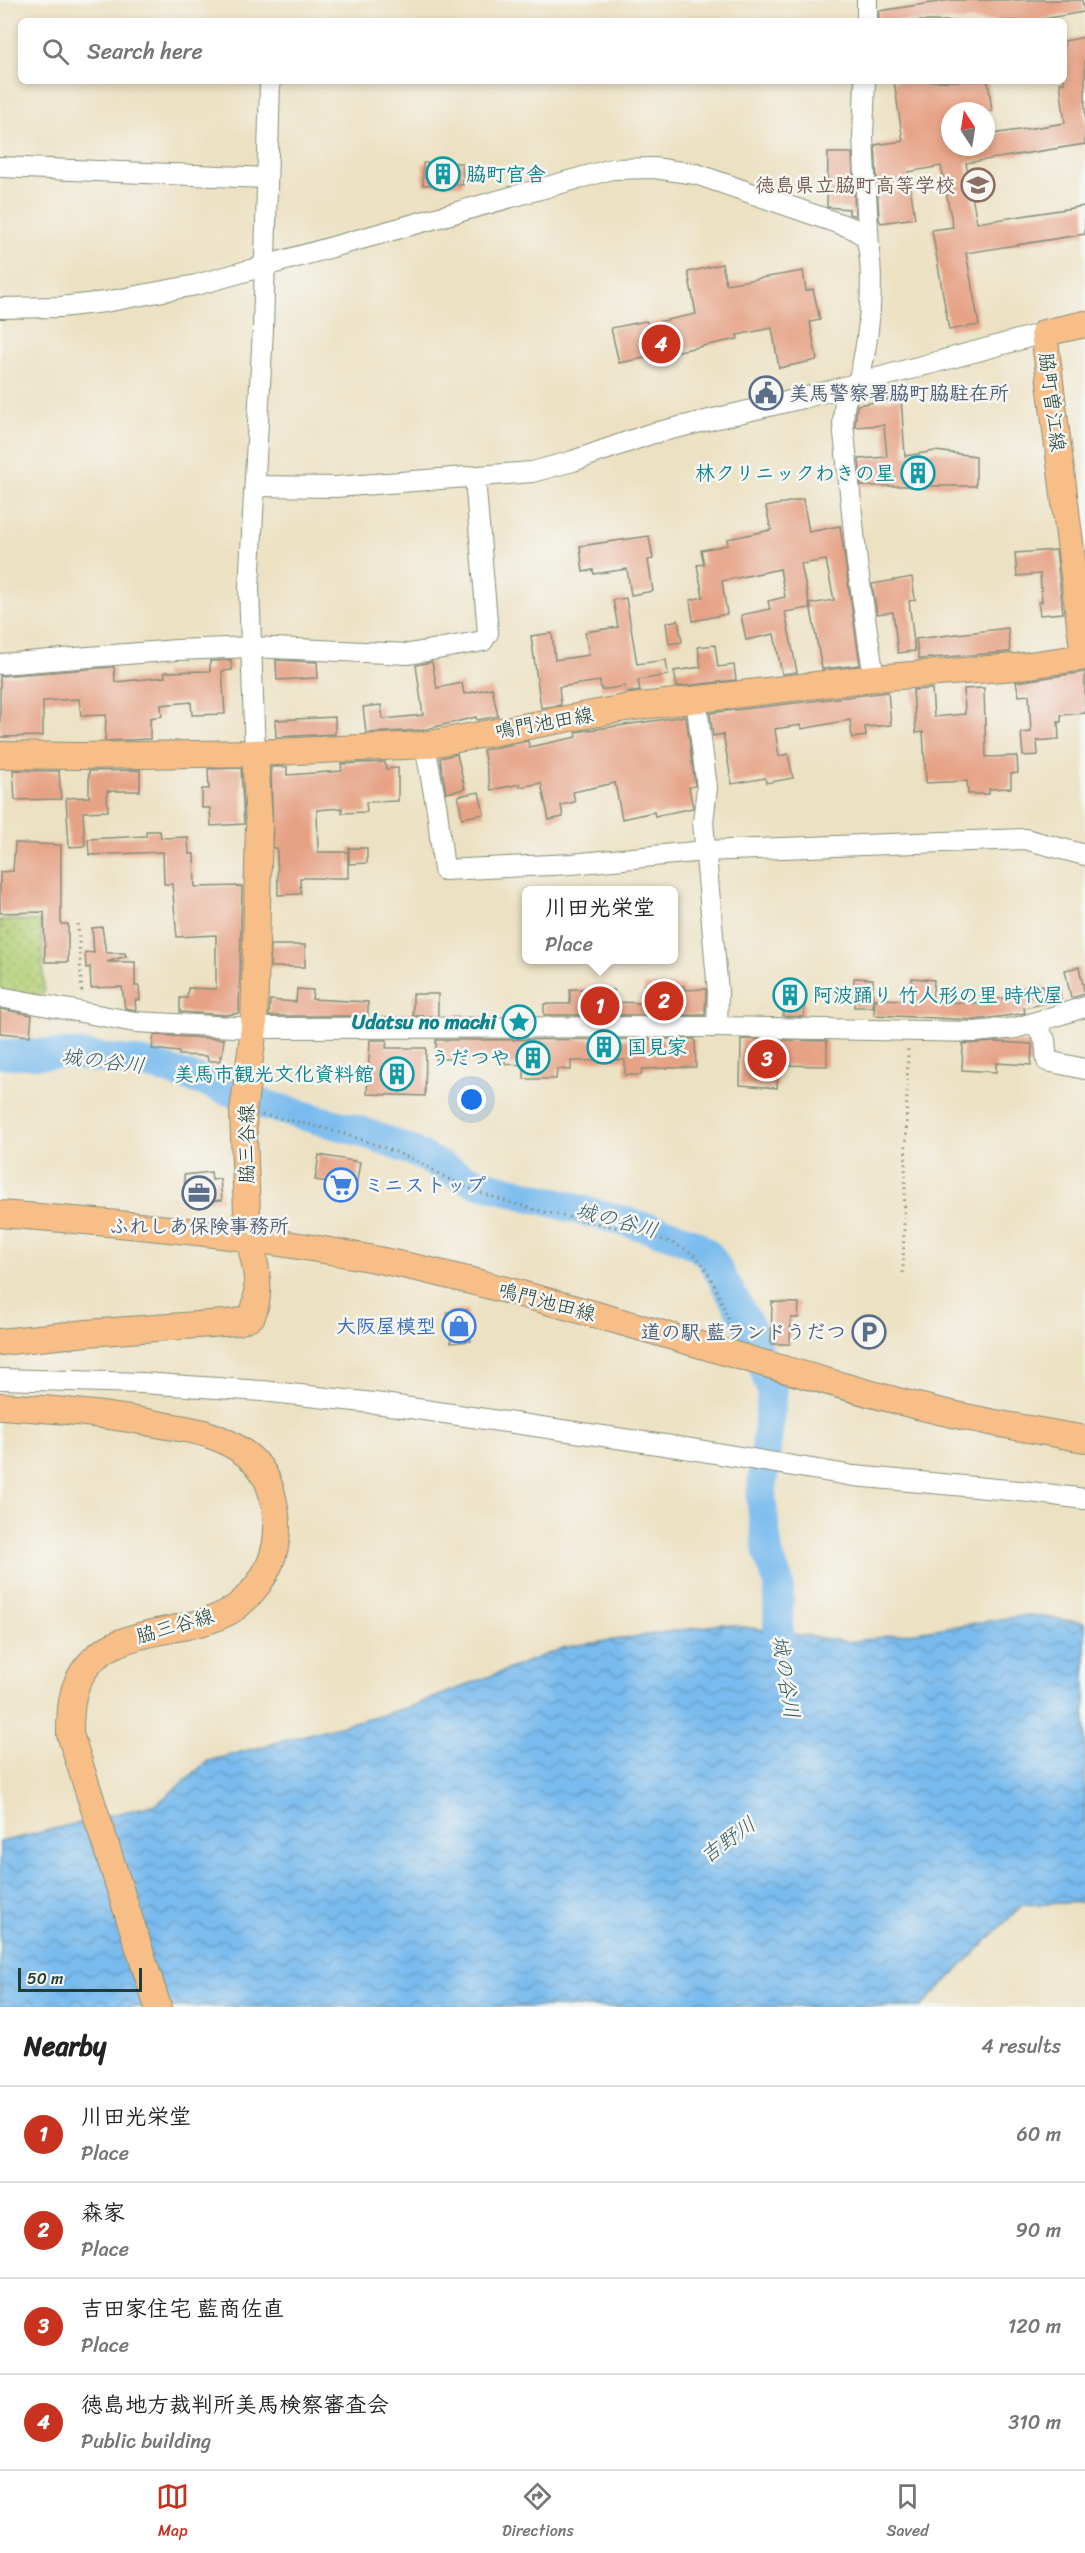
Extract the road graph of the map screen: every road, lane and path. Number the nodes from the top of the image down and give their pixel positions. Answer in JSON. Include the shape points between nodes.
{"nodes":[{"id":1,"x":867,"y":0,"type":"edge"},
{"id":2,"x":867,"y":18,"type":"edge"},
{"id":3,"x":270,"y":84,"type":"edge"},
{"id":4,"x":865,"y":84,"type":"edge"},
{"id":5,"x":0,"y":166,"type":"edge"},
{"id":6,"x":266,"y":178,"type":"junction"},
{"id":7,"x":869,"y":248,"type":"junction"},
{"id":8,"x":264,"y":267,"type":"junction"},
{"id":9,"x":0,"y":308,"type":"edge"},
{"id":10,"x":1085,"y":324,"type":"edge"},
{"id":11,"x":1044,"y":333,"type":"junction"},
{"id":12,"x":857,"y":384,"type":"junction"},
{"id":13,"x":475,"y":478,"type":"junction"},
{"id":14,"x":255,"y":486,"type":"junction"},
{"id":15,"x":251,"y":647,"type":"junction"},
{"id":16,"x":1084,"y":657,"type":"edge"},
{"id":17,"x":0,"y":664,"type":"edge"},
{"id":18,"x":874,"y":678,"type":"junction"},
{"id":19,"x":696,"y":699,"type":"junction"},
{"id":20,"x":425,"y":745,"type":"junction"},
{"id":21,"x":255,"y":753,"type":"junction"},
{"id":22,"x":0,"y":755,"type":"edge"},
{"id":23,"x":705,"y":851,"type":"junction"},
{"id":24,"x":1085,"y":855,"type":"edge"},
{"id":25,"x":78,"y":924,"type":"dead end"},
{"id":26,"x":0,"y":997,"type":"edge"},
{"id":27,"x":1085,"y":1007,"type":"edge"},
{"id":28,"x":83,"y":1012,"type":"junction"},
{"id":29,"x":1034,"y":1023,"type":"junction"},
{"id":30,"x":717,"y":1027,"type":"junction"},
{"id":31,"x":254,"y":1028,"type":"junction"},
{"id":32,"x":909,"y":1032,"type":"junction"},
{"id":33,"x":1085,"y":1069,"type":"edge"},
{"id":34,"x":243,"y":1112,"type":"junction"},
{"id":35,"x":0,"y":1214,"type":"edge"},
{"id":36,"x":248,"y":1238,"type":"junction"},
{"id":37,"x":903,"y":1273,"type":"dead end"},
{"id":38,"x":0,"y":1342,"type":"edge"},
{"id":39,"x":744,"y":1356,"type":"junction"},
{"id":40,"x":0,"y":1379,"type":"edge"},
{"id":41,"x":0,"y":1406,"type":"edge"},
{"id":42,"x":1085,"y":1439,"type":"edge"},
{"id":43,"x":1085,"y":1499,"type":"edge"},
{"id":44,"x":158,"y":2007,"type":"edge"}],
"edges":[{"from":1,"to":2,"type":"street"},
{"from":3,"to":6,"type":"street"},
{"from":4,"to":7,"type":"street","via":[[863,136]]},
{"from":5,"to":6,"type":"street"},
{"from":6,"to":8,"type":"street"},
{"from":7,"to":8,"type":"street","via":[[866,237],[852,228],[696,174],[654,168],[612,169]]},
{"from":7,"to":12,"type":"street","via":[[865,354]]},
{"from":8,"to":9,"type":"street","via":[[105,302]]},
{"from":8,"to":14,"type":"street"},
{"from":10,"to":11,"type":"main road","name":"脇町曽江線"},
{"from":11,"to":12,"type":"street"},
{"from":11,"to":16,"type":"main road","name":"脇町曽江線"},
{"from":12,"to":13,"type":"street","via":[[650,434],[532,472]]},
{"from":12,"to":18,"type":"street","via":[[845,401],[843,423]]},
{"from":13,"to":14,"type":"street","via":[[335,487]]},
{"from":13,"to":15,"type":"street","via":[[488,633],[483,641],[409,654]]},
{"from":14,"to":15,"type":"street","via":[[249,588]]},
{"from":15,"to":17,"type":"street"},
{"from":15,"to":21,"type":"street"},
{"from":16,"to":18,"type":"main road","name":"鳴門池田線","via":[[1015,667]]},
{"from":18,"to":19,"type":"main road","name":"鳴門池田線"},
{"from":19,"to":20,"type":"main road","name":"鳴門池田線","via":[[625,708]]},
{"from":19,"to":23,"type":"street","via":[[707,788]]},
{"from":20,"to":21,"type":"main road","name":"鳴門池田線"},
{"from":20,"to":23,"type":"street","via":[[444,870],[572,864]]},
{"from":21,"to":22,"type":"main road","name":"鳴門池田線"},
{"from":21,"to":31,"type":"main road","name":"脇三谷線","via":[[259,824]]},
{"from":23,"to":24,"type":"street","via":[[1025,839]]},
{"from":23,"to":30,"type":"street","via":[[718,992]]},
{"from":25,"to":28,"type":"path"},
{"from":26,"to":28,"type":"street"},
{"from":27,"to":29,"type":"street"},
{"from":28,"to":31,"type":"street","via":[[135,1022]]},
{"from":29,"to":32,"type":"street","via":[[975,1032]]},
{"from":29,"to":33,"type":"street","via":[[1045,1040],[1047,1061]]},
{"from":30,"to":31,"type":"street"},
{"from":30,"to":32,"type":"street"},
{"from":31,"to":34,"type":"main road","name":"脇三谷線"},
{"from":32,"to":37,"type":"path"},
{"from":34,"to":36,"type":"main road","name":"脇三谷線"},
{"from":34,"to":39,"type":"path","via":[[322,1127],[364,1140],[474,1189],[545,1212],[647,1235],[684,1249],[698,1259],[728,1314]]},
{"from":35,"to":36,"type":"main road","name":"鳴門池田線"},
{"from":36,"to":38,"type":"main road","name":"脇三谷線","via":[[253,1252],[257,1305],[252,1316],[238,1322]]},
{"from":36,"to":39,"type":"main road","name":"鳴門池田線","via":[[336,1251],[427,1271]]},
{"from":39,"to":42,"type":"main road","name":"鳴門池田線","via":[[894,1400]]},
{"from":40,"to":43,"type":"street","via":[[284,1393],[674,1446],[855,1476]]},
{"from":41,"to":44,"type":"main road","name":"脇三谷線","via":[[140,1420],[206,1434],[234,1446],[260,1468],[273,1496],[278,1530],[273,1558],[260,1582],[239,1605],[211,1619],[126,1640],[98,1654],[80,1674],[70,1704],[70,1734]]}]}
